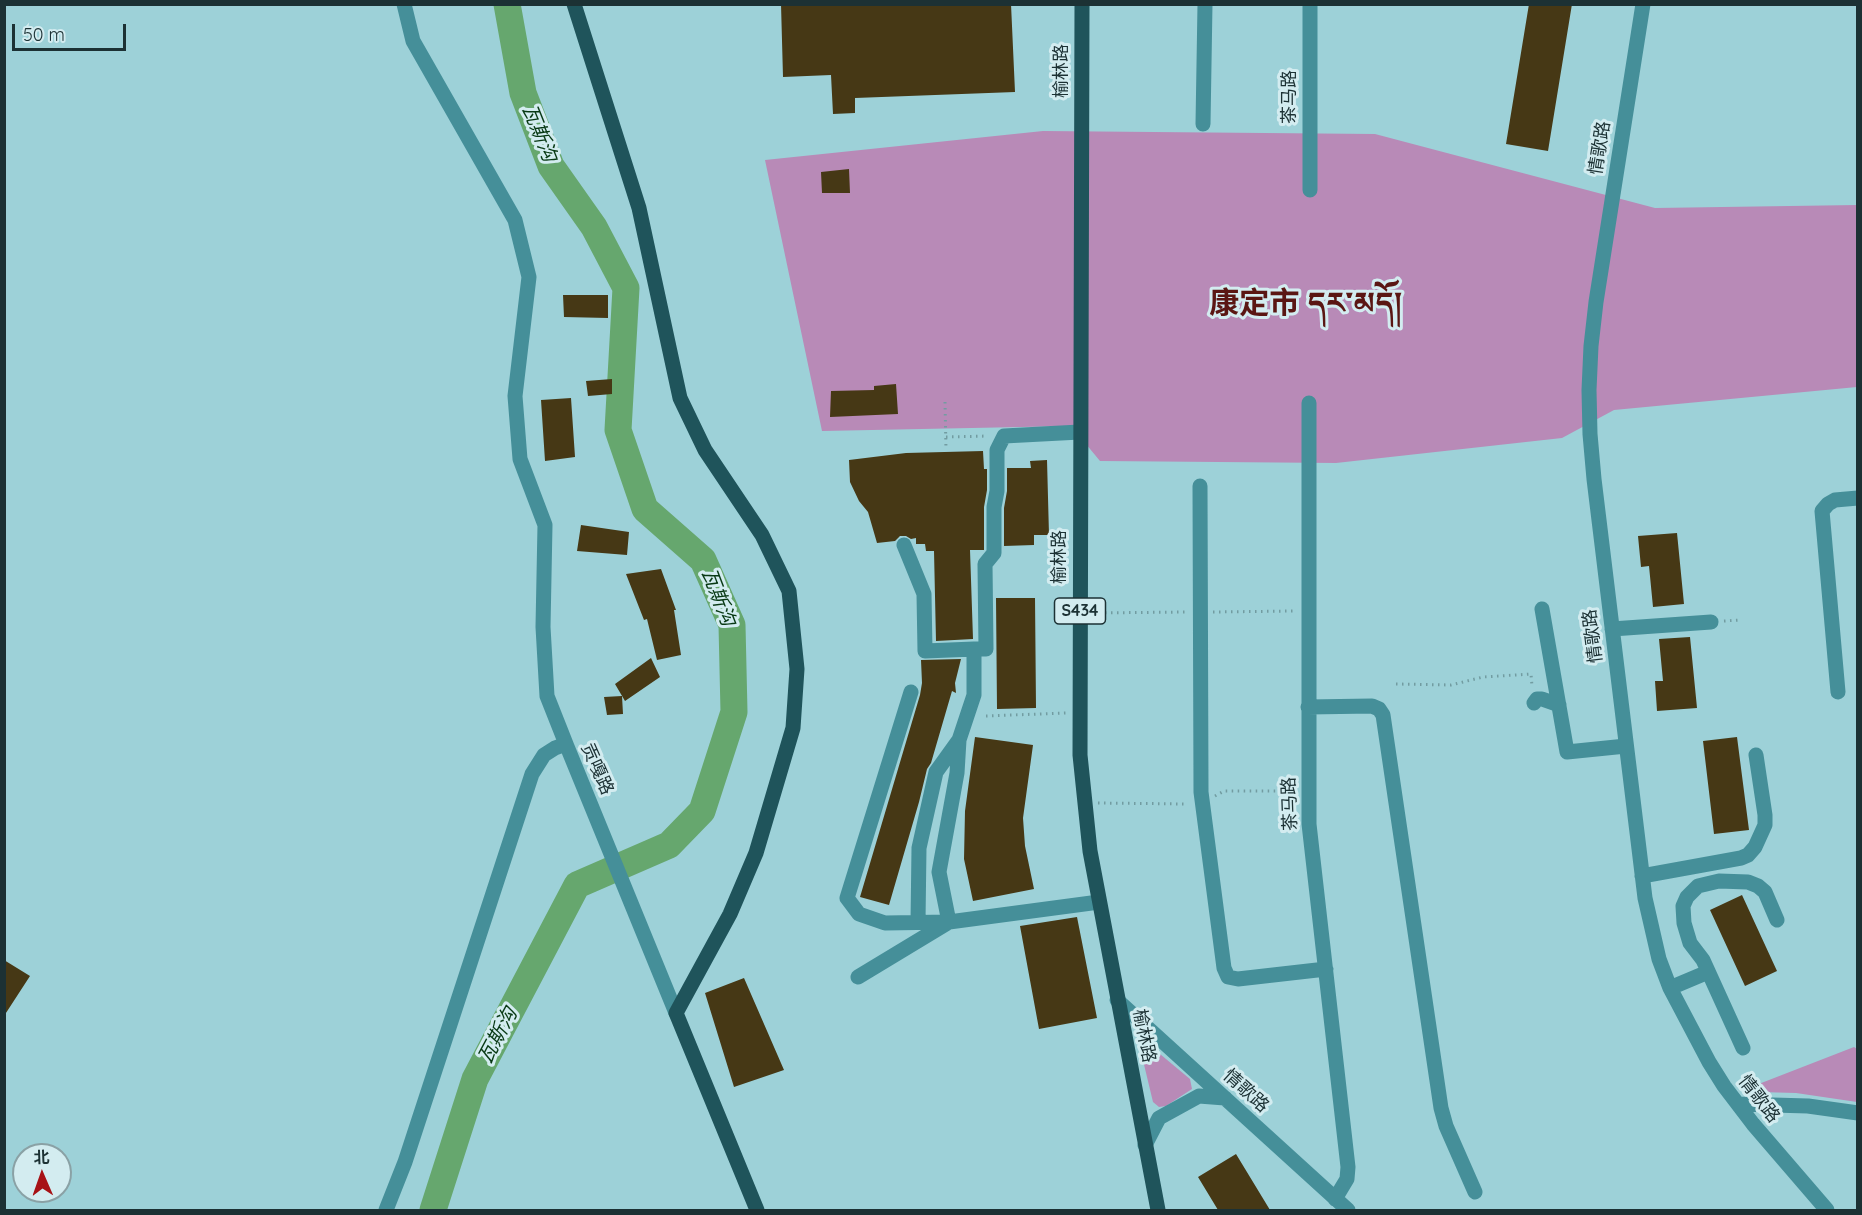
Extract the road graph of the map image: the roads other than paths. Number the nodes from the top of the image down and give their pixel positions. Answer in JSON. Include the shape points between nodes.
{"nodes":[{"id":1,"x":404,"y":4,"type":"edge"},
{"id":2,"x":574,"y":4,"type":"edge"},
{"id":3,"x":1082,"y":4,"type":"edge"},
{"id":4,"x":1205,"y":4,"type":"edge"},
{"id":5,"x":1310,"y":4,"type":"edge"},
{"id":6,"x":1642,"y":4,"type":"edge"},
{"id":7,"x":1203,"y":124,"type":"dead end"},
{"id":8,"x":1310,"y":190,"type":"dead end"},
{"id":9,"x":1309,"y":403,"type":"dead end"},
{"id":10,"x":1080,"y":432,"type":"junction"},
{"id":11,"x":1200,"y":486,"type":"dead end"},
{"id":12,"x":1857,"y":498,"type":"edge"},
{"id":13,"x":903,"y":545,"type":"dead end"},
{"id":14,"x":1542,"y":609,"type":"dead end"},
{"id":15,"x":1710,"y":622,"type":"dead end"},
{"id":16,"x":1612,"y":629,"type":"junction"},
{"id":17,"x":974,"y":650,"type":"junction"},
{"id":18,"x":911,"y":692,"type":"dead end"},
{"id":19,"x":1838,"y":692,"type":"dead end"},
{"id":20,"x":1534,"y":703,"type":"dead end"},
{"id":21,"x":1559,"y":705,"type":"junction"},
{"id":22,"x":1308,"y":707,"type":"junction"},
{"id":23,"x":959,"y":740,"type":"junction"},
{"id":24,"x":566,"y":744,"type":"junction"},
{"id":25,"x":1626,"y":746,"type":"junction"},
{"id":26,"x":1756,"y":755,"type":"dead end"},
{"id":27,"x":1642,"y":876,"type":"junction"},
{"id":28,"x":1099,"y":902,"type":"junction"},
{"id":29,"x":1777,"y":920,"type":"dead end"},
{"id":30,"x":918,"y":922,"type":"junction"},
{"id":31,"x":949,"y":922,"type":"junction"},
{"id":32,"x":1326,"y":969,"type":"junction"},
{"id":33,"x":1708,"y":972,"type":"junction"},
{"id":34,"x":858,"y":977,"type":"dead end"},
{"id":35,"x":1670,"y":988,"type":"junction"},
{"id":36,"x":1117,"y":999,"type":"junction"},
{"id":37,"x":676,"y":1013,"type":"junction"},
{"id":38,"x":1743,"y":1048,"type":"dead end"},
{"id":39,"x":1225,"y":1098,"type":"junction"},
{"id":40,"x":1738,"y":1104,"type":"junction"},
{"id":41,"x":1857,"y":1113,"type":"edge"},
{"id":42,"x":1145,"y":1144,"type":"junction"},
{"id":43,"x":1475,"y":1192,"type":"dead end"},
{"id":44,"x":1335,"y":1199,"type":"junction"},
{"id":45,"x":386,"y":1210,"type":"edge"},
{"id":46,"x":757,"y":1210,"type":"edge"},
{"id":47,"x":1158,"y":1210,"type":"edge"},
{"id":48,"x":1348,"y":1210,"type":"edge"},
{"id":49,"x":1827,"y":1210,"type":"edge"}],
"edges":[{"from":1,"to":24,"type":"street","via":[[413,41],[515,220],[529,277],[515,396],[520,459],[545,525],[543,627],[547,696]]},
{"from":2,"to":37,"type":"main road","via":[[639,208],[680,398],[705,450],[762,535],[789,591],[797,669],[793,728],[756,853],[730,914]]},
{"from":3,"to":10,"type":"main road","name":"榆林路","number":"S434"},
{"from":4,"to":7,"type":"street"},
{"from":5,"to":8,"type":"street","name":"茶马路"},
{"from":6,"to":16,"type":"street","name":"情歌路","via":[[1596,302],[1590,368],[1592,456]]},
{"from":9,"to":22,"type":"street","name":"茶马路"},
{"from":10,"to":17,"type":"street","via":[[1004,436],[997,450],[994,553],[985,564],[986,649]]},
{"from":10,"to":28,"type":"main road","name":"榆林路","number":"S434","via":[[1080,755]]},
{"from":11,"to":32,"type":"street","via":[[1201,805],[1224,968],[1228,976],[1238,980]]},
{"from":12,"to":19,"type":"street","via":[[1835,500],[1822,511]]},
{"from":13,"to":17,"type":"street","via":[[924,594],[925,651]]},
{"from":14,"to":21,"type":"street"},
{"from":15,"to":16,"type":"street"},
{"from":16,"to":25,"type":"street","name":"情歌路"},
{"from":17,"to":23,"type":"street","via":[[974,695]]},
{"from":18,"to":30,"type":"street","via":[[847,898],[860,914],[885,922]]},
{"from":20,"to":21,"type":"street","via":[[1542,699]]},
{"from":21,"to":25,"type":"street","via":[[1567,752]]},
{"from":22,"to":32,"type":"street","name":"茶马路","via":[[1311,846]]},
{"from":22,"to":43,"type":"street","via":[[1372,706],[1383,716],[1443,1117]]},
{"from":23,"to":30,"type":"street","via":[[936,772],[926,815],[919,848]]},
{"from":23,"to":31,"type":"street","via":[[939,872]]},
{"from":24,"to":37,"type":"street","name":"贡嘎路"},
{"from":24,"to":45,"type":"street","name":"贡嘎路","via":[[544,755],[532,774]]},
{"from":25,"to":27,"type":"street","name":"情歌路"},
{"from":26,"to":27,"type":"street","via":[[1765,825],[1748,855]]},
{"from":27,"to":35,"type":"street","name":"情歌路","via":[[1651,928]]},
{"from":28,"to":31,"type":"street"},
{"from":28,"to":36,"type":"main road","name":"榆林路","number":"S434"},
{"from":29,"to":33,"type":"street","via":[[1765,892],[1758,886],[1719,881],[1698,886],[1683,906],[1684,923],[1690,943]]},
{"from":30,"to":31,"type":"street"},
{"from":31,"to":34,"type":"street"},
{"from":32,"to":44,"type":"street","name":"茶马路","via":[[1348,1161],[1347,1179]]},
{"from":33,"to":35,"type":"street"},
{"from":33,"to":38,"type":"street"},
{"from":35,"to":40,"type":"street","name":"情歌路","via":[[1709,1062]]},
{"from":36,"to":39,"type":"street","name":"情歌路"},
{"from":36,"to":42,"type":"main road","name":"榆林路","number":"S434"},
{"from":37,"to":46,"type":"main road","name":"贡嘎路"},
{"from":39,"to":42,"type":"street","via":[[1199,1096],[1159,1118]]},
{"from":39,"to":44,"type":"street","name":"情歌路"},
{"from":40,"to":41,"type":"street","via":[[1808,1106]]},
{"from":40,"to":49,"type":"street","name":"情歌路"},
{"from":42,"to":47,"type":"main road","name":"榆林路","number":"S434"},
{"from":44,"to":48,"type":"street","name":"情歌路"}]}
